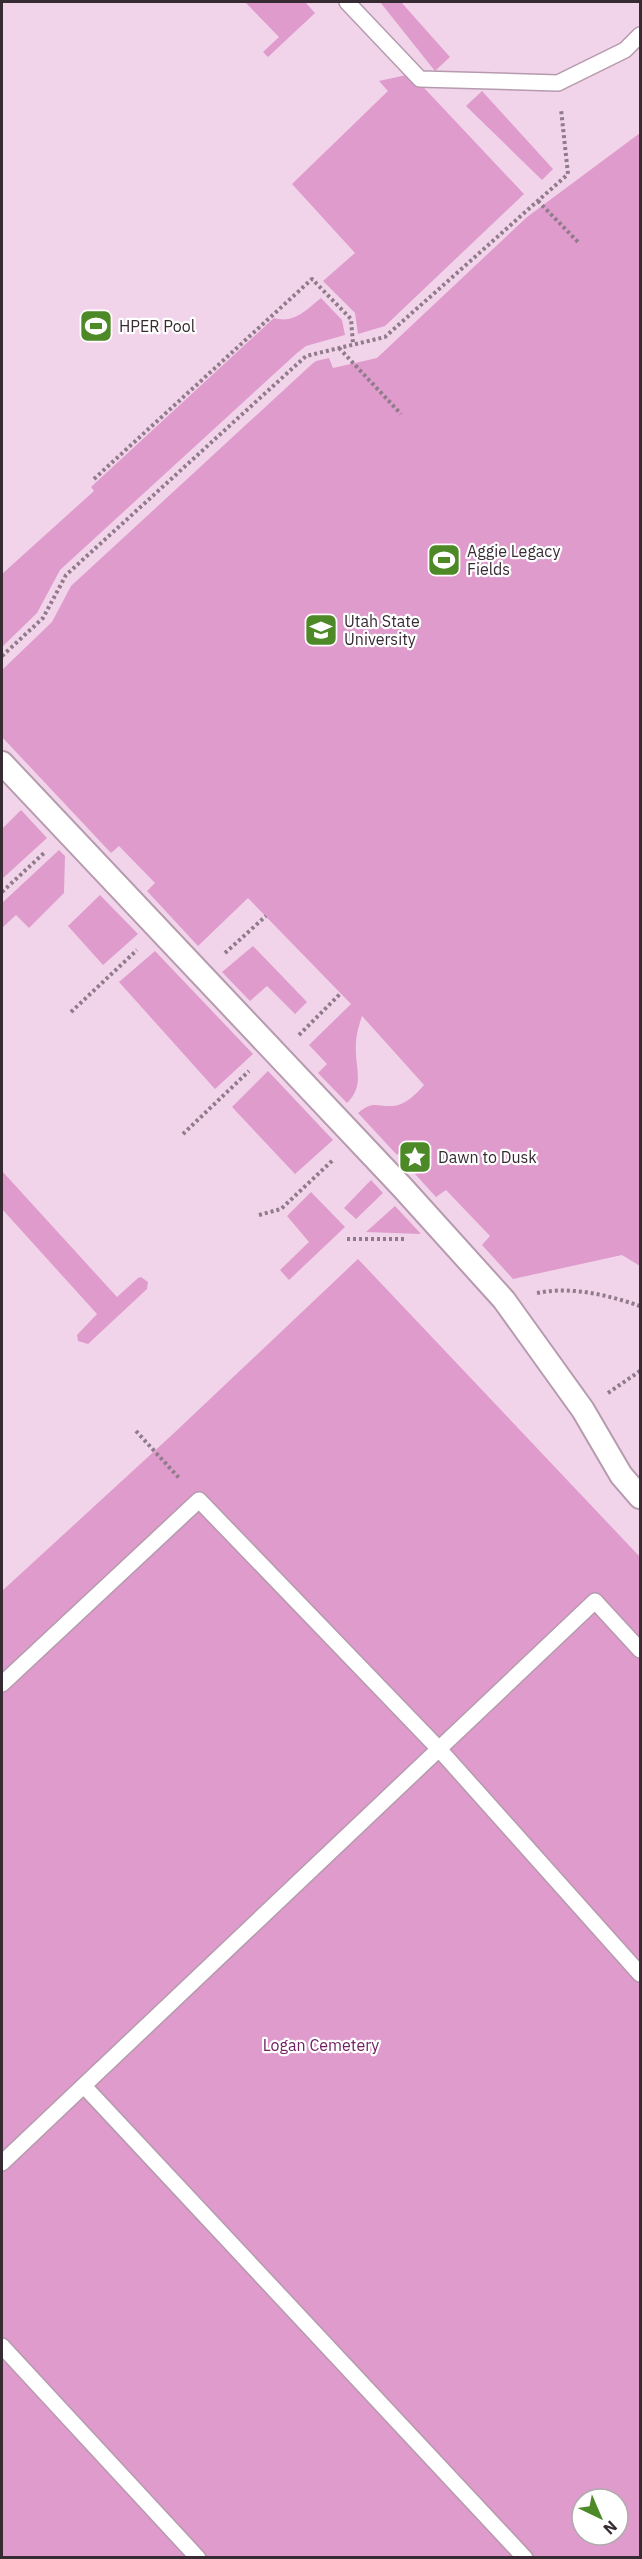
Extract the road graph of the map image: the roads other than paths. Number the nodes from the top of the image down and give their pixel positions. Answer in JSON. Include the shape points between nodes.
{"nodes":[{"id":1,"x":347,"y":2,"type":"edge"},
{"id":2,"x":640,"y":35,"type":"edge"},
{"id":3,"x":2,"y":763,"type":"edge"},
{"id":4,"x":640,"y":1497,"type":"edge"},
{"id":5,"x":640,"y":1650,"type":"edge"},
{"id":6,"x":2,"y":1684,"type":"edge"},
{"id":7,"x":439,"y":1749,"type":"junction"},
{"id":8,"x":640,"y":1974,"type":"edge"},
{"id":9,"x":84,"y":2086,"type":"junction"},
{"id":10,"x":2,"y":2163,"type":"edge"},
{"id":11,"x":2,"y":2346,"type":"edge"},
{"id":12,"x":198,"y":2558,"type":"edge"},
{"id":13,"x":525,"y":2558,"type":"edge"}],
"edges":[{"from":1,"to":2,"type":"lane","via":[[420,79],[558,83],[625,50]]},
{"from":3,"to":4,"type":"street","via":[[504,1300],[583,1410],[621,1475]]},
{"from":5,"to":7,"type":"lane","via":[[595,1601]]},
{"from":6,"to":7,"type":"lane","via":[[199,1500]]},
{"from":7,"to":8,"type":"lane"},
{"from":7,"to":9,"type":"lane"},
{"from":9,"to":10,"type":"lane"},
{"from":9,"to":13,"type":"lane"},
{"from":11,"to":12,"type":"lane"}]}
